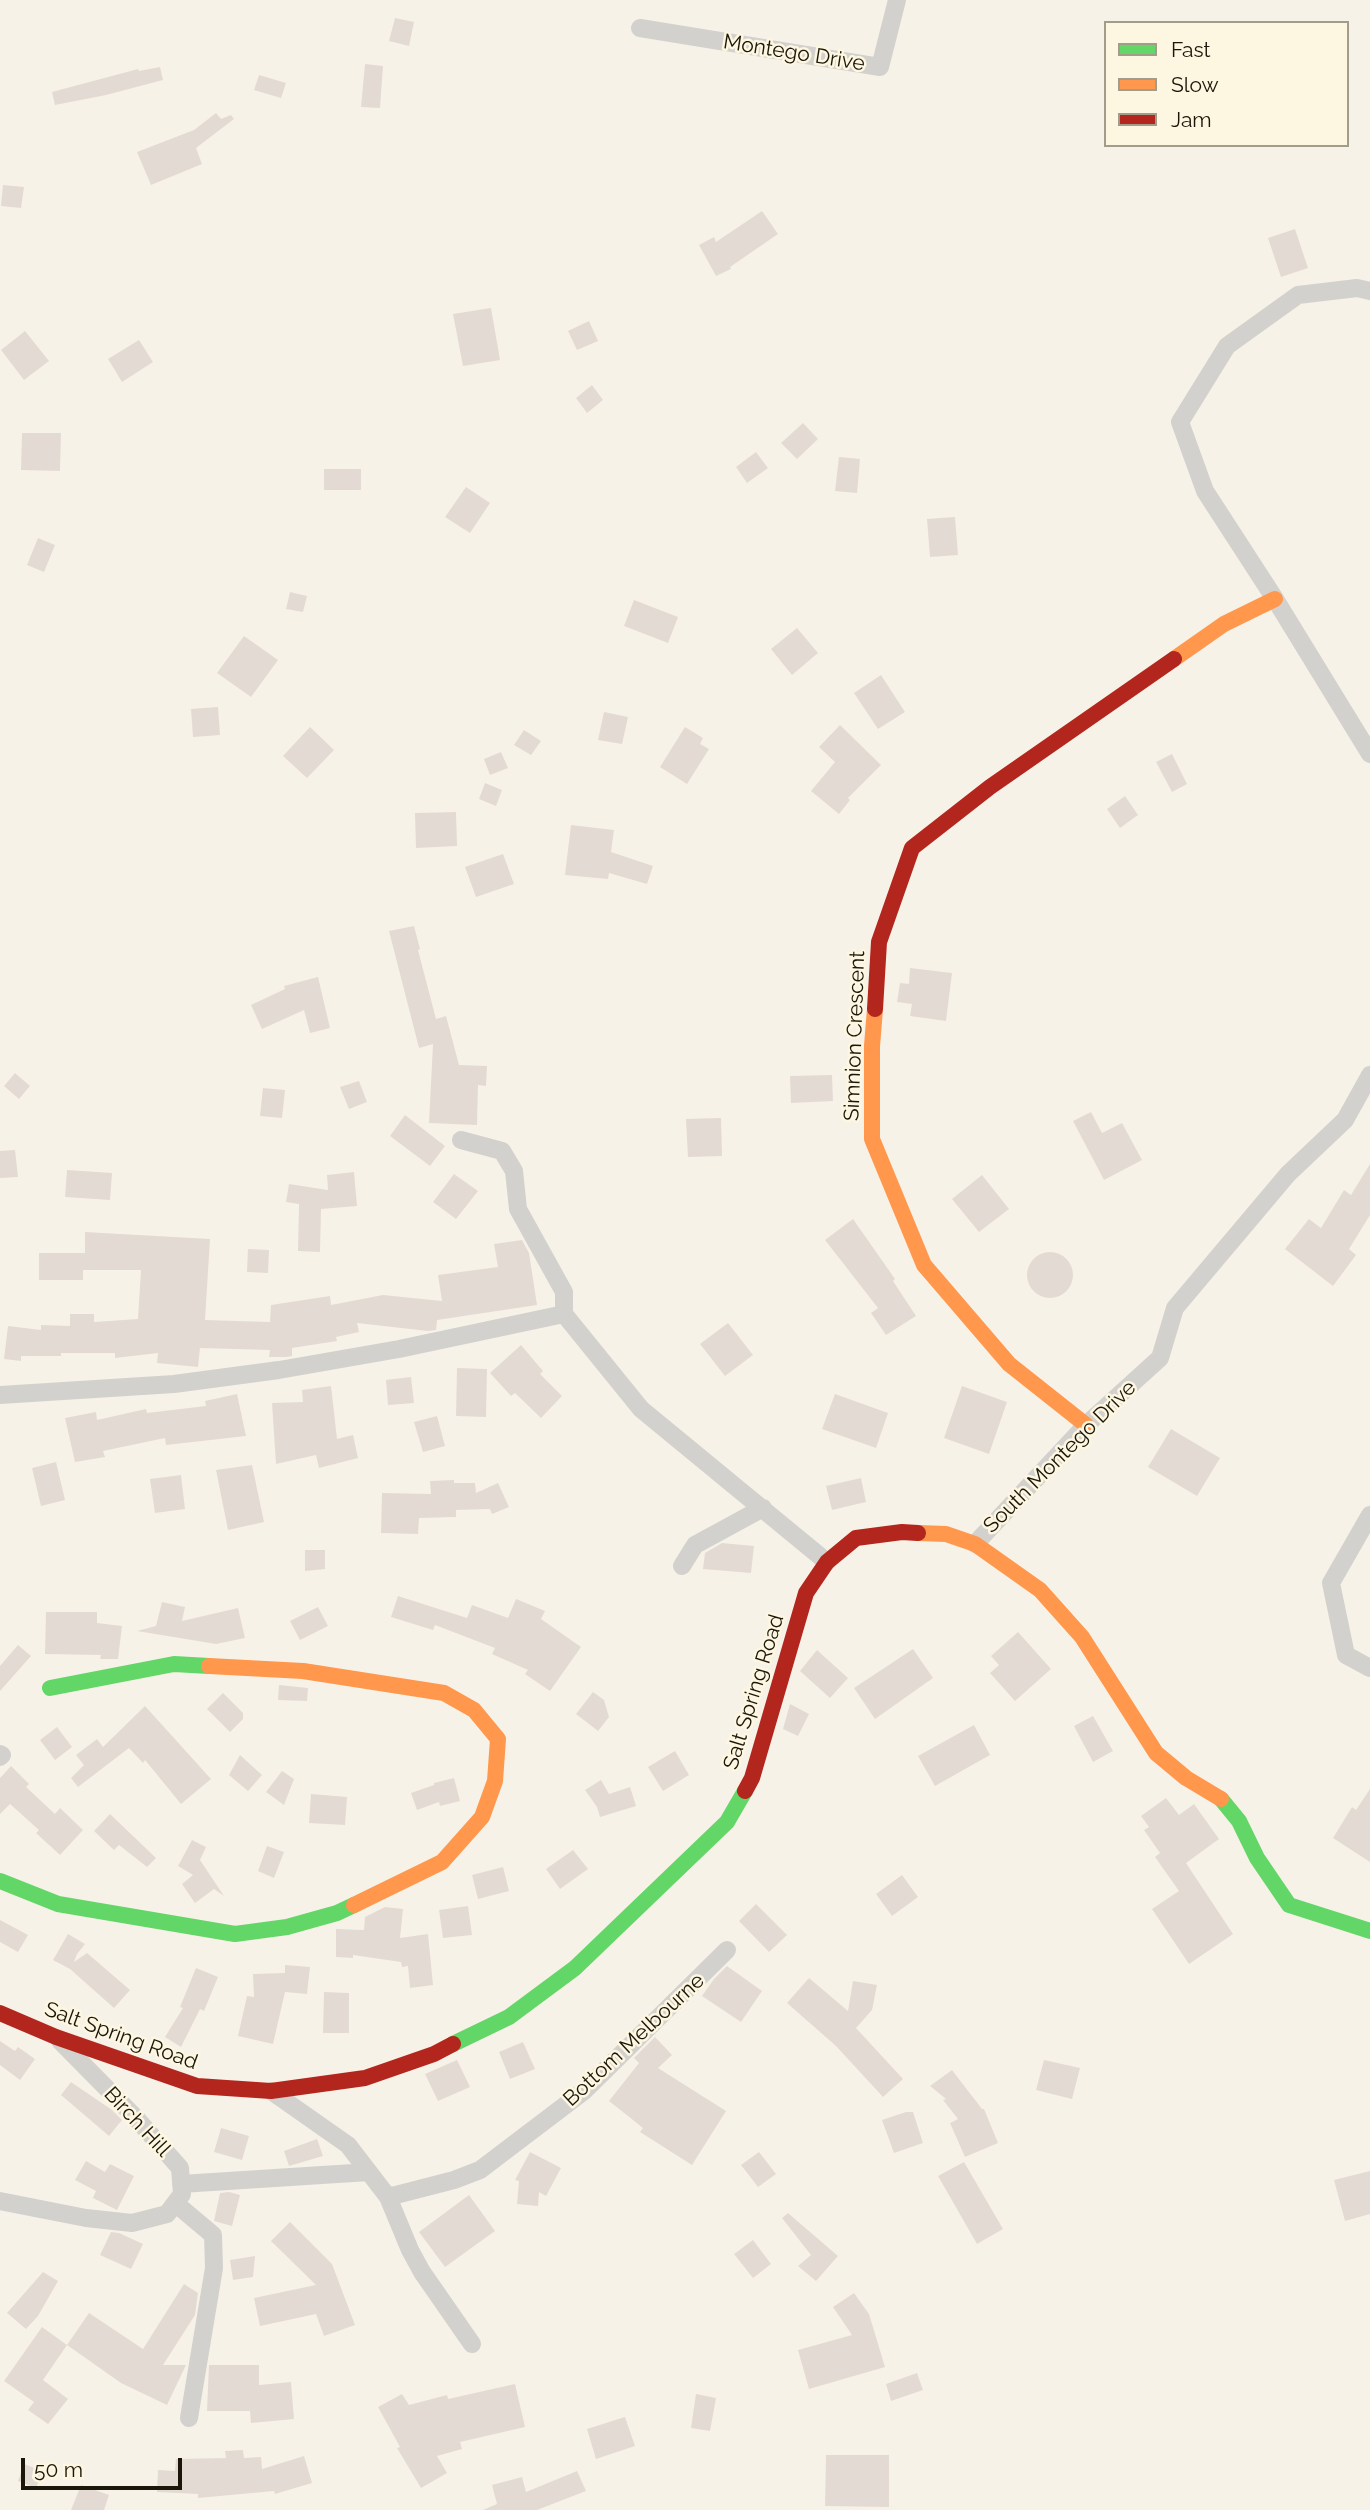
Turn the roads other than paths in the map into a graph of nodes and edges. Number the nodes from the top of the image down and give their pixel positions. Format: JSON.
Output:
{"nodes":[{"id":1,"x":897,"y":0,"type":"edge"},
{"id":2,"x":640,"y":28,"type":"dead end"},
{"id":3,"x":1370,"y":291,"type":"edge"},
{"id":4,"x":1275,"y":599,"type":"junction"},
{"id":5,"x":1370,"y":754,"type":"edge"},
{"id":6,"x":1370,"y":1075,"type":"edge"},
{"id":7,"x":461,"y":1140,"type":"dead end"},
{"id":8,"x":564,"y":1314,"type":"junction"},
{"id":9,"x":0,"y":1395,"type":"edge"},
{"id":10,"x":1086,"y":1424,"type":"junction"},
{"id":11,"x":764,"y":1508,"type":"junction"},
{"id":12,"x":1370,"y":1515,"type":"edge"},
{"id":13,"x":975,"y":1544,"type":"junction"},
{"id":14,"x":827,"y":1562,"type":"junction"},
{"id":15,"x":682,"y":1566,"type":"dead end"},
{"id":16,"x":1370,"y":1668,"type":"edge"},
{"id":17,"x":50,"y":1688,"type":"dead end"},
{"id":18,"x":0,"y":1881,"type":"edge"},
{"id":19,"x":1370,"y":1931,"type":"edge"},
{"id":20,"x":727,"y":1950,"type":"dead end"},
{"id":21,"x":0,"y":2013,"type":"edge"},
{"id":22,"x":56,"y":2037,"type":"junction"},
{"id":23,"x":271,"y":2091,"type":"junction"},
{"id":24,"x":369,"y":2172,"type":"junction"},
{"id":25,"x":181,"y":2184,"type":"junction"},
{"id":26,"x":388,"y":2197,"type":"junction"},
{"id":27,"x":0,"y":2201,"type":"edge"},
{"id":28,"x":175,"y":2203,"type":"junction"},
{"id":29,"x":472,"y":2344,"type":"dead end"},
{"id":30,"x":188,"y":2418,"type":"dead end"}],
"edges":[{"from":1,"to":2,"type":"street","name":"Montego Drive"},
{"from":3,"to":4,"type":"street"},
{"from":4,"to":5,"type":"street"},
{"from":4,"to":10,"type":"street","name":"Simnion Crescent"},
{"from":6,"to":10,"type":"street","name":"South Montego Drive"},
{"from":7,"to":8,"type":"street"},
{"from":8,"to":9,"type":"street"},
{"from":8,"to":11,"type":"street"},
{"from":10,"to":13,"type":"street","name":"South Montego Drive"},
{"from":11,"to":14,"type":"street"},
{"from":11,"to":15,"type":"street"},
{"from":12,"to":16,"type":"street"},
{"from":13,"to":14,"type":"street","name":"Salt Spring Road"},
{"from":13,"to":19,"type":"street","name":"Salt Spring Road"},
{"from":14,"to":23,"type":"street","name":"Salt Spring Road"},
{"from":17,"to":18,"type":"street"},
{"from":20,"to":26,"type":"street","name":"Bottom Melbourne"},
{"from":21,"to":22,"type":"street","name":"Salt Spring Road"},
{"from":22,"to":23,"type":"street","name":"Salt Spring Road"},
{"from":22,"to":25,"type":"street","name":"Birch Hill"},
{"from":23,"to":24,"type":"street"},
{"from":24,"to":25,"type":"street"},
{"from":24,"to":26,"type":"street"},
{"from":25,"to":28,"type":"street"},
{"from":26,"to":29,"type":"street"},
{"from":27,"to":28,"type":"street"},
{"from":28,"to":30,"type":"street"}]}
